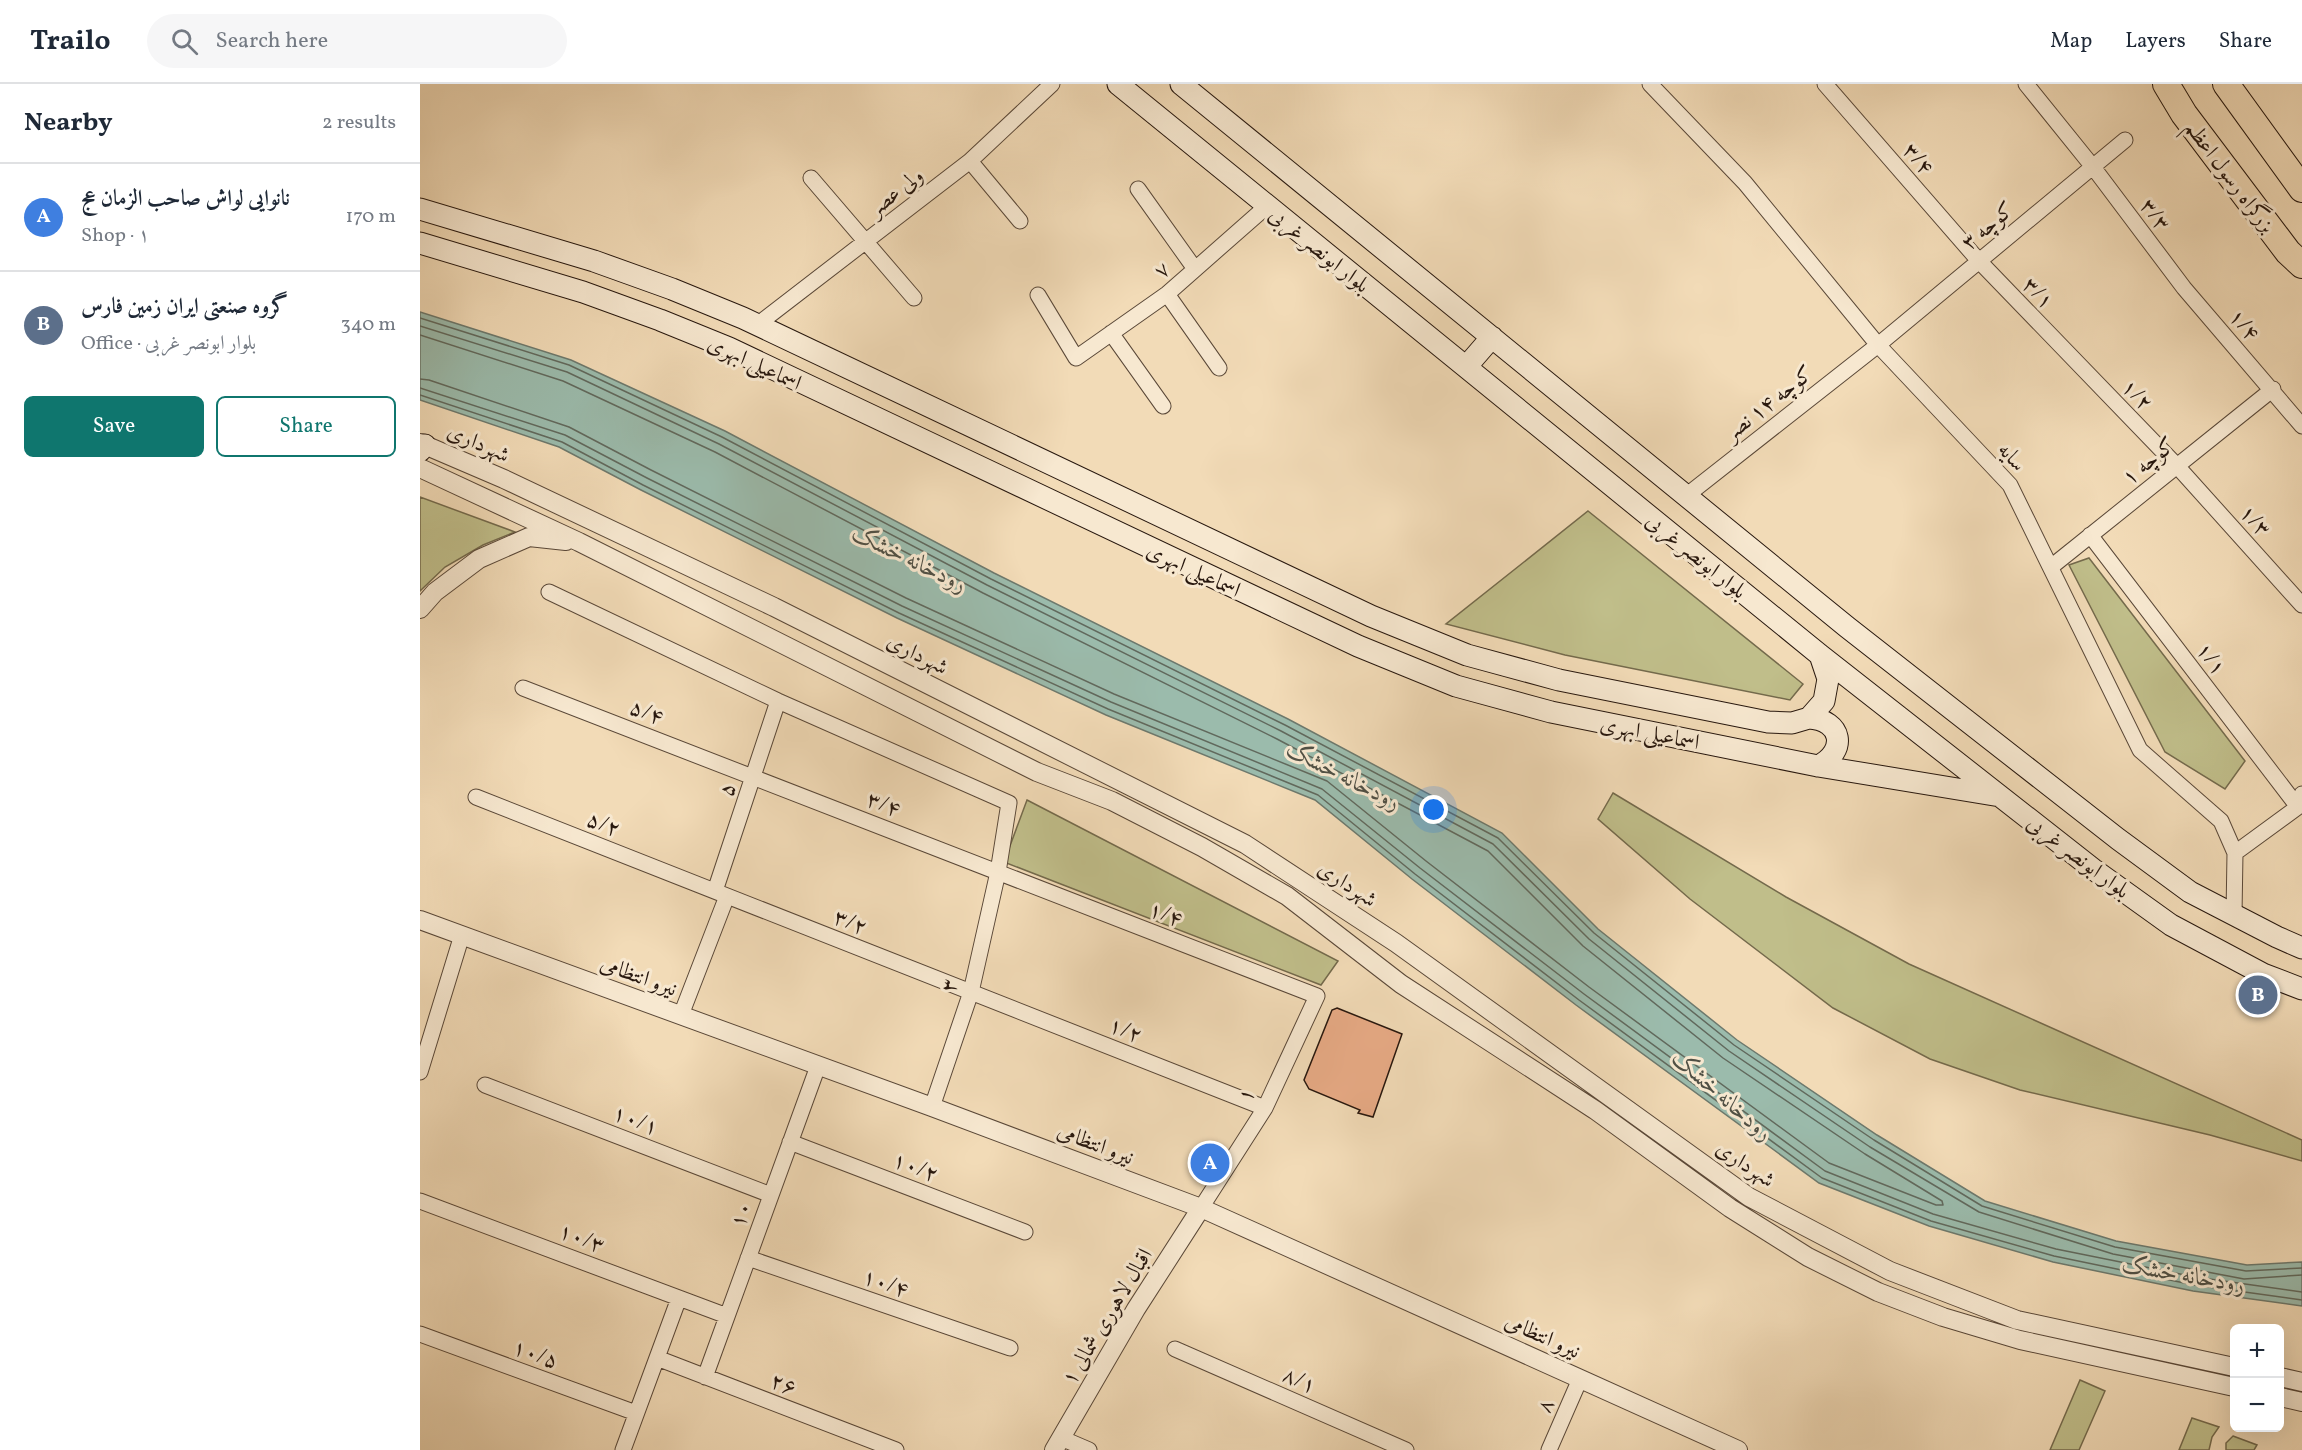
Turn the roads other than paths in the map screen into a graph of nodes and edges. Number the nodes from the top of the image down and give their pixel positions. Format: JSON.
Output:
{"nodes":[{"id":1,"x":1052,"y":84,"type":"edge"},
{"id":2,"x":1118,"y":84,"type":"edge"},
{"id":3,"x":1181,"y":84,"type":"edge"},
{"id":4,"x":1650,"y":84,"type":"edge"},
{"id":5,"x":1825,"y":84,"type":"edge"},
{"id":6,"x":2026,"y":84,"type":"edge"},
{"id":7,"x":2166,"y":84,"type":"edge"},
{"id":8,"x":2226,"y":84,"type":"edge"},
{"id":9,"x":2125,"y":140,"type":"dead end"},
{"id":10,"x":970,"y":161,"type":"junction"},
{"id":11,"x":2093,"y":167,"type":"junction"},
{"id":12,"x":811,"y":178,"type":"dead end"},
{"id":13,"x":1138,"y":189,"type":"dead end"},
{"id":14,"x":2302,"y":189,"type":"edge"},
{"id":15,"x":1267,"y":206,"type":"junction"},
{"id":16,"x":420,"y":209,"type":"edge"},
{"id":17,"x":1020,"y":221,"type":"dead end"},
{"id":18,"x":866,"y":242,"type":"junction"},
{"id":19,"x":420,"y":243,"type":"edge"},
{"id":20,"x":1979,"y":261,"type":"junction"},
{"id":21,"x":2302,"y":265,"type":"edge"},
{"id":22,"x":1195,"y":269,"type":"junction"},
{"id":23,"x":2184,"y":288,"type":"joint"},
{"id":24,"x":1167,"y":294,"type":"junction"},
{"id":25,"x":1038,"y":296,"type":"dead end"},
{"id":26,"x":914,"y":298,"type":"dead end"},
{"id":27,"x":758,"y":325,"type":"junction"},
{"id":28,"x":1112,"y":333,"type":"junction"},
{"id":29,"x":1492,"y":337,"type":"junction"},
{"id":30,"x":1878,"y":345,"type":"junction"},
{"id":31,"x":2067,"y":353,"type":"joint"},
{"id":32,"x":1466,"y":367,"type":"junction"},
{"id":33,"x":1219,"y":368,"type":"dead end"},
{"id":34,"x":2272,"y":389,"type":"junction"},
{"id":35,"x":1163,"y":406,"type":"dead end"},
{"id":36,"x":2302,"y":426,"type":"edge"},
{"id":37,"x":422,"y":446,"type":"edge"},
{"id":38,"x":2177,"y":466,"type":"junction"},
{"id":39,"x":420,"y":468,"type":"edge"},
{"id":40,"x":1686,"y":495,"type":"junction"},
{"id":41,"x":2090,"y":535,"type":"junction"},
{"id":42,"x":579,"y":542,"type":"junction"},
{"id":43,"x":2051,"y":567,"type":"junction"},
{"id":44,"x":549,"y":592,"type":"dead end"},
{"id":45,"x":2302,"y":605,"type":"edge"},
{"id":46,"x":420,"y":609,"type":"edge"},
{"id":47,"x":1820,"y":656,"type":"junction"},
{"id":48,"x":523,"y":688,"type":"dead end"},
{"id":49,"x":778,"y":701,"type":"junction"},
{"id":50,"x":1809,"y":718,"type":"junction"},
{"id":51,"x":1818,"y":766,"type":"junction"},
{"id":52,"x":754,"y":777,"type":"junction"},
{"id":53,"x":2000,"y":796,"type":"junction"},
{"id":54,"x":476,"y":798,"type":"dead end"},
{"id":55,"x":2300,"y":801,"type":"edge"},
{"id":56,"x":2235,"y":853,"type":"junction"},
{"id":57,"x":998,"y":872,"type":"junction"},
{"id":58,"x":721,"y":894,"type":"junction"},
{"id":59,"x":2234,"y":915,"type":"junction"},
{"id":60,"x":420,"y":920,"type":"edge"},
{"id":61,"x":462,"y":935,"type":"junction"},
{"id":62,"x":2302,"y":948,"type":"edge"},
{"id":63,"x":2302,"y":989,"type":"edge"},
{"id":64,"x":971,"y":992,"type":"junction"},
{"id":65,"x":1317,"y":996,"type":"joint"},
{"id":66,"x":681,"y":1015,"type":"junction"},
{"id":67,"x":818,"y":1066,"type":"junction"},
{"id":68,"x":420,"y":1072,"type":"edge"},
{"id":69,"x":484,"y":1085,"type":"dead end"},
{"id":70,"x":932,"y":1107,"type":"junction"},
{"id":71,"x":1265,"y":1108,"type":"junction"},
{"id":72,"x":790,"y":1142,"type":"junction"},
{"id":73,"x":771,"y":1195,"type":"junction"},
{"id":74,"x":420,"y":1201,"type":"edge"},
{"id":75,"x":1201,"y":1208,"type":"junction"},
{"id":76,"x":1025,"y":1232,"type":"dead end"},
{"id":77,"x":748,"y":1258,"type":"junction"},
{"id":78,"x":679,"y":1298,"type":"junction"},
{"id":79,"x":727,"y":1316,"type":"junction"},
{"id":80,"x":420,"y":1334,"type":"edge"},
{"id":81,"x":1010,"y":1348,"type":"dead end"},
{"id":82,"x":1175,"y":1349,"type":"dead end"},
{"id":83,"x":657,"y":1358,"type":"junction"},
{"id":84,"x":2230,"y":1366,"type":"edge"},
{"id":85,"x":705,"y":1377,"type":"junction"},
{"id":86,"x":1580,"y":1378,"type":"junction"},
{"id":87,"x":2284,"y":1378,"type":"edge"},
{"id":88,"x":2302,"y":1382,"type":"edge"},
{"id":89,"x":2230,"y":1387,"type":"edge"},
{"id":90,"x":2284,"y":1398,"type":"edge"},
{"id":91,"x":2302,"y":1402,"type":"edge"},
{"id":92,"x":636,"y":1413,"type":"junction"},
{"id":93,"x":1058,"y":1444,"type":"edge"},
{"id":94,"x":623,"y":1450,"type":"edge"},
{"id":95,"x":896,"y":1450,"type":"edge"},
{"id":96,"x":1089,"y":1450,"type":"edge"},
{"id":97,"x":1406,"y":1450,"type":"edge"},
{"id":98,"x":1549,"y":1450,"type":"edge"},
{"id":99,"x":1738,"y":1450,"type":"edge"}],
"edges":[{"from":1,"to":10,"type":"street","name":"ولی عصر"},
{"from":2,"to":15,"type":"main road","name":"بلوار ابونصر غربی"},
{"from":3,"to":29,"type":"main road","name":"بلوار ابونصر غربی"},
{"from":4,"to":30,"type":"street","name":"سایه"},
{"from":5,"to":20,"type":"street","name":"۳/۴"},
{"from":6,"to":11,"type":"street","name":"۳/۳"},
{"from":7,"to":21,"type":"highway","name":"بزرگراه رسول اعظم"},
{"from":8,"to":14,"type":"highway"},
{"from":9,"to":11,"type":"street","name":"کوچه ۳"},
{"from":10,"to":17,"type":"street"},
{"from":10,"to":18,"type":"street","name":"ولی عصر"},
{"from":11,"to":20,"type":"street","name":"کوچه ۳"},
{"from":11,"to":23,"type":"street","name":"۳/۳"},
{"from":12,"to":18,"type":"street"},
{"from":13,"to":22,"type":"street"},
{"from":15,"to":22,"type":"street","name":"۷"},
{"from":15,"to":32,"type":"main road","name":"بلوار ابونصر غربی"},
{"from":16,"to":27,"type":"main road","name":"اسماعیلی ابهری"},
{"from":18,"to":26,"type":"street"},
{"from":18,"to":27,"type":"street","name":"ولی عصر"},
{"from":19,"to":51,"type":"main road","name":"اسماعیلی ابهری"},
{"from":20,"to":30,"type":"street","name":"کوچه ۳"},
{"from":20,"to":31,"type":"street","name":"۳/۱"},
{"from":22,"to":24,"type":"street","name":"۷"},
{"from":23,"to":34,"type":"street","name":"۱/۴"},
{"from":24,"to":28,"type":"street","name":"۷"},
{"from":24,"to":33,"type":"street"},
{"from":25,"to":28,"type":"street","name":"۷"},
{"from":27,"to":50,"type":"main road","name":"اسماعیلی ابهری"},
{"from":28,"to":35,"type":"street"},
{"from":29,"to":32,"type":"main road"},
{"from":29,"to":40,"type":"main road","name":"بلوار ابونصر غربی"},
{"from":30,"to":40,"type":"street","name":"کوچه ۱۴ نصر"},
{"from":30,"to":43,"type":"street","name":"سایه"},
{"from":31,"to":38,"type":"street","name":"۱/۲"},
{"from":32,"to":47,"type":"main road","name":"بلوار ابونصر غربی"},
{"from":34,"to":36,"type":"street","name":"۱/۴"},
{"from":34,"to":38,"type":"street","name":"کوچه ۱"},
{"from":37,"to":84,"type":"street","name":"شهرداری"},
{"from":38,"to":41,"type":"street","name":"کوچه ۱"},
{"from":38,"to":45,"type":"street","name":"۱/۳"},
{"from":39,"to":42,"type":"street","name":"شهرداری"},
{"from":40,"to":59,"type":"main road","name":"بلوار ابونصر غربی"},
{"from":41,"to":43,"type":"street","name":"کوچه ۱"},
{"from":41,"to":55,"type":"street","name":"۱/۱"},
{"from":42,"to":46,"type":"street"},
{"from":42,"to":89,"type":"street","name":"شهرداری"},
{"from":43,"to":56,"type":"street","name":"سایه"},
{"from":44,"to":49,"type":"street"},
{"from":47,"to":50,"type":"main road"},
{"from":47,"to":53,"type":"main road","name":"بلوار ابونصر غربی"},
{"from":48,"to":52,"type":"street","name":"۵/۴"},
{"from":49,"to":52,"type":"street","name":"۵"},
{"from":49,"to":57,"type":"street","name":"۳"},
{"from":50,"to":51,"type":"main road"},
{"from":51,"to":53,"type":"main road","name":"اسماعیلی ابهری"},
{"from":52,"to":57,"type":"street","name":"۳/۴"},
{"from":52,"to":58,"type":"street","name":"۵"},
{"from":53,"to":63,"type":"main road","name":"بلوار ابونصر غربی"},
{"from":54,"to":58,"type":"street","name":"۵/۲"},
{"from":55,"to":56,"type":"street"},
{"from":56,"to":59,"type":"street","name":"سایه"},
{"from":57,"to":64,"type":"street","name":"۳"},
{"from":57,"to":65,"type":"street","name":"۱/۴"},
{"from":58,"to":64,"type":"street","name":"۳/۲"},
{"from":58,"to":66,"type":"street","name":"۵"},
{"from":59,"to":62,"type":"main road","name":"بلوار ابونصر غربی"},
{"from":60,"to":61,"type":"street","name":"نیرو انتظامی"},
{"from":61,"to":66,"type":"street","name":"نیرو انتظامی"},
{"from":61,"to":68,"type":"street"},
{"from":64,"to":70,"type":"street","name":"۳"},
{"from":64,"to":71,"type":"street","name":"۱/۲"},
{"from":65,"to":71,"type":"street","name":"۱"},
{"from":66,"to":67,"type":"street","name":"نیرو انتظامی"},
{"from":67,"to":70,"type":"street","name":"نیرو انتظامی"},
{"from":67,"to":72,"type":"street","name":"۱۰"},
{"from":69,"to":73,"type":"street","name":"۱۰/۱"},
{"from":70,"to":75,"type":"street","name":"نیرو انتظامی"},
{"from":71,"to":75,"type":"street","name":"۱"},
{"from":72,"to":73,"type":"street","name":"۱۰"},
{"from":72,"to":76,"type":"street","name":"۱۰/۲"},
{"from":73,"to":77,"type":"street","name":"۱۰"},
{"from":74,"to":78,"type":"street","name":"۱۰/۳"},
{"from":75,"to":86,"type":"street","name":"نیرو انتظامی"},
{"from":75,"to":93,"type":"street","name":"اقبال لاهوری شمالی ۱"},
{"from":77,"to":79,"type":"street","name":"۱۰"},
{"from":77,"to":81,"type":"street","name":"۱۰/۴"},
{"from":78,"to":79,"type":"street","name":"۱۰/۳"},
{"from":78,"to":83,"type":"street"},
{"from":79,"to":85,"type":"street","name":"۱۰"},
{"from":80,"to":92,"type":"street","name":"۱۰/۵"},
{"from":82,"to":97,"type":"street","name":"۸/۱"},
{"from":83,"to":85,"type":"street","name":"۲۶"},
{"from":83,"to":92,"type":"street"},
{"from":85,"to":95,"type":"street","name":"۲۶"},
{"from":86,"to":98,"type":"street","name":"۸"},
{"from":86,"to":99,"type":"street","name":"نیرو انتظامی"},
{"from":87,"to":88,"type":"street"},
{"from":90,"to":91,"type":"street"},
{"from":92,"to":94,"type":"street"},
{"from":93,"to":96,"type":"street"}]}
